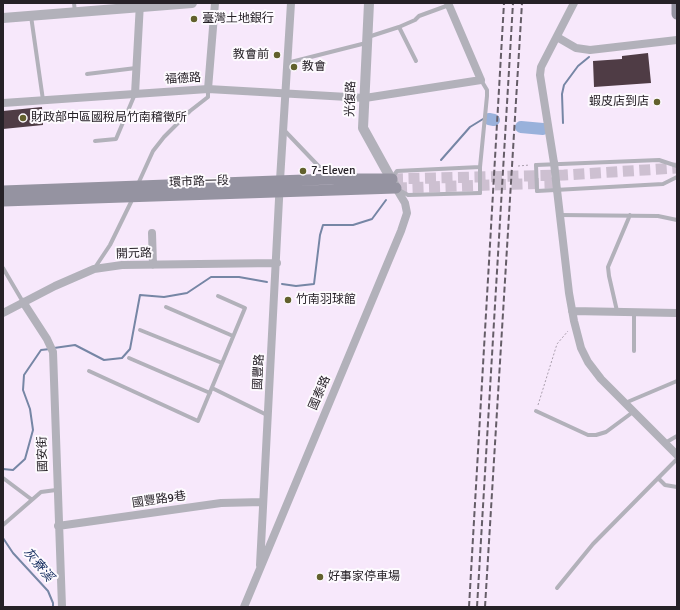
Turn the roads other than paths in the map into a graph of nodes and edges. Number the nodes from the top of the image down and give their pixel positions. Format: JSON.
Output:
{"nodes":[{"id":1,"x":192,"y":3,"type":"edge"},
{"id":2,"x":215,"y":3,"type":"edge"},
{"id":3,"x":291,"y":3,"type":"edge"},
{"id":4,"x":369,"y":3,"type":"edge"},
{"id":5,"x":574,"y":3,"type":"edge"},
{"id":6,"x":677,"y":3,"type":"edge"},
{"id":7,"x":449,"y":4,"type":"edge"},
{"id":8,"x":140,"y":5,"type":"edge"},
{"id":9,"x":74,"y":8,"type":"edge"},
{"id":10,"x":677,"y":14,"type":"edge"},
{"id":11,"x":31,"y":16,"type":"junction"},
{"id":12,"x":3,"y":18,"type":"edge"},
{"id":13,"x":399,"y":27,"type":"junction"},
{"id":14,"x":557,"y":37,"type":"junction"},
{"id":15,"x":367,"y":40,"type":"junction"},
{"id":16,"x":677,"y":40,"type":"edge"},
{"id":17,"x":416,"y":61,"type":"dead end"},
{"id":18,"x":287,"y":63,"type":"junction"},
{"id":19,"x":136,"y":68,"type":"junction"},
{"id":20,"x":87,"y":74,"type":"dead end"},
{"id":21,"x":481,"y":80,"type":"junction"},
{"id":22,"x":208,"y":89,"type":"junction"},
{"id":23,"x":285,"y":93,"type":"junction"},
{"id":24,"x":134,"y":94,"type":"junction"},
{"id":25,"x":365,"y":98,"type":"junction"},
{"id":26,"x":43,"y":100,"type":"junction"},
{"id":27,"x":3,"y":103,"type":"edge"},
{"id":28,"x":283,"y":129,"type":"junction"},
{"id":29,"x":95,"y":141,"type":"dead end"},
{"id":30,"x":554,"y":163,"type":"junction"},
{"id":31,"x":677,"y":166,"type":"edge"},
{"id":32,"x":480,"y":167,"type":"junction"},
{"id":33,"x":677,"y":177,"type":"edge"},
{"id":34,"x":331,"y":179,"type":"junction"},
{"id":35,"x":280,"y":180,"type":"junction"},
{"id":36,"x":394,"y":183,"type":"junction"},
{"id":37,"x":138,"y":185,"type":"junction"},
{"id":38,"x":3,"y":190,"type":"edge"},
{"id":39,"x":557,"y":190,"type":"junction"},
{"id":40,"x":279,"y":192,"type":"junction"},
{"id":41,"x":59,"y":194,"type":"junction"},
{"id":42,"x":133,"y":196,"type":"junction"},
{"id":43,"x":3,"y":201,"type":"edge"},
{"id":44,"x":560,"y":215,"type":"junction"},
{"id":45,"x":630,"y":215,"type":"junction"},
{"id":46,"x":677,"y":220,"type":"edge"},
{"id":47,"x":152,"y":233,"type":"dead end"},
{"id":48,"x":276,"y":263,"type":"junction"},
{"id":49,"x":153,"y":265,"type":"junction"},
{"id":50,"x":3,"y":268,"type":"edge"},
{"id":51,"x":94,"y":269,"type":"junction"},
{"id":52,"x":218,"y":296,"type":"dead end"},
{"id":53,"x":23,"y":302,"type":"junction"},
{"id":54,"x":166,"y":307,"type":"dead end"},
{"id":55,"x":572,"y":310,"type":"junction"},
{"id":56,"x":617,"y":312,"type":"junction"},
{"id":57,"x":634,"y":312,"type":"junction"},
{"id":58,"x":3,"y":313,"type":"edge"},
{"id":59,"x":677,"y":313,"type":"edge"},
{"id":60,"x":140,"y":330,"type":"dead end"},
{"id":61,"x":233,"y":336,"type":"junction"},
{"id":62,"x":634,"y":351,"type":"dead end"},
{"id":63,"x":129,"y":358,"type":"dead end"},
{"id":64,"x":222,"y":363,"type":"junction"},
{"id":65,"x":90,"y":371,"type":"dead end"},
{"id":66,"x":677,"y":382,"type":"edge"},
{"id":67,"x":211,"y":390,"type":"junction"},
{"id":68,"x":624,"y":403,"type":"junction"},
{"id":69,"x":536,"y":412,"type":"road end"},
{"id":70,"x":634,"y":412,"type":"junction"},
{"id":71,"x":268,"y":415,"type":"junction"},
{"id":72,"x":677,"y":436,"type":"edge"},
{"id":73,"x":665,"y":443,"type":"junction"},
{"id":74,"x":677,"y":455,"type":"edge"},
{"id":75,"x":677,"y":459,"type":"edge"},
{"id":76,"x":3,"y":478,"type":"edge"},
{"id":77,"x":658,"y":478,"type":"junction"},
{"id":78,"x":677,"y":487,"type":"edge"},
{"id":79,"x":56,"y":490,"type":"junction"},
{"id":80,"x":31,"y":499,"type":"junction"},
{"id":81,"x":264,"y":502,"type":"junction"},
{"id":82,"x":3,"y":525,"type":"edge"},
{"id":83,"x":58,"y":526,"type":"junction"},
{"id":84,"x":260,"y":565,"type":"junction"},
{"id":85,"x":557,"y":588,"type":"dead end"},
{"id":86,"x":62,"y":607,"type":"edge"},
{"id":87,"x":244,"y":607,"type":"edge"}],
"edges":[{"from":1,"to":8,"type":"street"},
{"from":2,"to":22,"type":"street"},
{"from":3,"to":18,"type":"street","name":"國豐路"},
{"from":4,"to":15,"type":"street","name":"光復路"},
{"from":5,"to":14,"type":"street"},
{"from":6,"to":10,"type":"main road"},
{"from":7,"to":13,"type":"lane"},
{"from":7,"to":21,"type":"street"},
{"from":8,"to":9,"type":"street"},
{"from":8,"to":19,"type":"street"},
{"from":9,"to":11,"type":"street"},
{"from":11,"to":12,"type":"street"},
{"from":11,"to":26,"type":"lane"},
{"from":13,"to":15,"type":"lane"},
{"from":13,"to":17,"type":"lane"},
{"from":14,"to":16,"type":"street"},
{"from":14,"to":30,"type":"street"},
{"from":15,"to":18,"type":"lane"},
{"from":15,"to":25,"type":"street","name":"光復路"},
{"from":18,"to":23,"type":"street","name":"國豐路"},
{"from":19,"to":20,"type":"lane"},
{"from":19,"to":24,"type":"street"},
{"from":21,"to":25,"type":"street","name":"福德路"},
{"from":21,"to":32,"type":"lane"},
{"from":22,"to":23,"type":"street","name":"福德路"},
{"from":22,"to":24,"type":"street","name":"福德路"},
{"from":22,"to":37,"type":"lane"},
{"from":23,"to":25,"type":"street","name":"福德路"},
{"from":23,"to":28,"type":"street","name":"國豐路"},
{"from":24,"to":26,"type":"street","name":"福德路"},
{"from":24,"to":29,"type":"lane"},
{"from":25,"to":36,"type":"street","name":"光復路"},
{"from":26,"to":27,"type":"street","name":"福德路"},
{"from":28,"to":34,"type":"lane"},
{"from":28,"to":35,"type":"street","name":"國豐路"},
{"from":30,"to":31,"type":"lane"},
{"from":30,"to":39,"type":"street","bridge":true},
{"from":30,"to":39,"type":"lane","bridge":true},
{"from":32,"to":36,"type":"lane"},
{"from":32,"to":36,"type":"lane","bridge":true},
{"from":33,"to":39,"type":"lane"},
{"from":34,"to":35,"type":"main road","name":"環市路一段"},
{"from":34,"to":36,"type":"main road","name":"環市路一段"},
{"from":35,"to":37,"type":"main road","name":"環市路一段"},
{"from":35,"to":40,"type":"street","name":"國豐路"},
{"from":36,"to":40,"type":"main road","name":"環市路一段"},
{"from":36,"to":84,"type":"street","name":"國泰路"},
{"from":37,"to":41,"type":"main road","name":"環市路一段"},
{"from":37,"to":42,"type":"lane"},
{"from":38,"to":41,"type":"main road","name":"環市路一段"},
{"from":39,"to":44,"type":"street"},
{"from":40,"to":42,"type":"main road","name":"環市路一段"},
{"from":40,"to":48,"type":"street","name":"國豐路"},
{"from":41,"to":42,"type":"main road","name":"環市路一段"},
{"from":41,"to":43,"type":"main road","name":"環市路一段"},
{"from":42,"to":51,"type":"lane"},
{"from":44,"to":45,"type":"lane"},
{"from":44,"to":55,"type":"street"},
{"from":45,"to":46,"type":"lane"},
{"from":45,"to":56,"type":"lane"},
{"from":47,"to":49,"type":"street"},
{"from":48,"to":49,"type":"street","name":"開元路"},
{"from":48,"to":71,"type":"street","name":"國豐路"},
{"from":49,"to":51,"type":"street","name":"開元路"},
{"from":50,"to":53,"type":"lane"},
{"from":51,"to":53,"type":"street","name":"開元路"},
{"from":52,"to":61,"type":"lane"},
{"from":53,"to":58,"type":"street","name":"開元路"},
{"from":53,"to":79,"type":"street","name":"國安街"},
{"from":54,"to":61,"type":"lane"},
{"from":55,"to":56,"type":"street"},
{"from":55,"to":68,"type":"street"},
{"from":56,"to":57,"type":"street"},
{"from":57,"to":59,"type":"street"},
{"from":57,"to":62,"type":"lane"},
{"from":60,"to":64,"type":"lane"},
{"from":61,"to":64,"type":"lane"},
{"from":63,"to":67,"type":"lane"},
{"from":64,"to":67,"type":"lane"},
{"from":65,"to":67,"type":"lane"},
{"from":66,"to":68,"type":"lane"},
{"from":67,"to":71,"type":"lane"},
{"from":68,"to":70,"type":"street"},
{"from":69,"to":70,"type":"lane"},
{"from":70,"to":73,"type":"street"},
{"from":71,"to":81,"type":"street","name":"國豐路"},
{"from":72,"to":73,"type":"lane"},
{"from":73,"to":74,"type":"street"},
{"from":75,"to":77,"type":"lane"},
{"from":76,"to":80,"type":"lane"},
{"from":77,"to":78,"type":"lane"},
{"from":77,"to":85,"type":"lane"},
{"from":79,"to":80,"type":"lane"},
{"from":79,"to":83,"type":"street","name":"國安街"},
{"from":80,"to":82,"type":"lane"},
{"from":81,"to":83,"type":"street","name":"國豐路9巷"},
{"from":81,"to":84,"type":"street","name":"國豐路"},
{"from":83,"to":86,"type":"street","name":"國安街"},
{"from":84,"to":87,"type":"street","name":"國泰路"}]}
